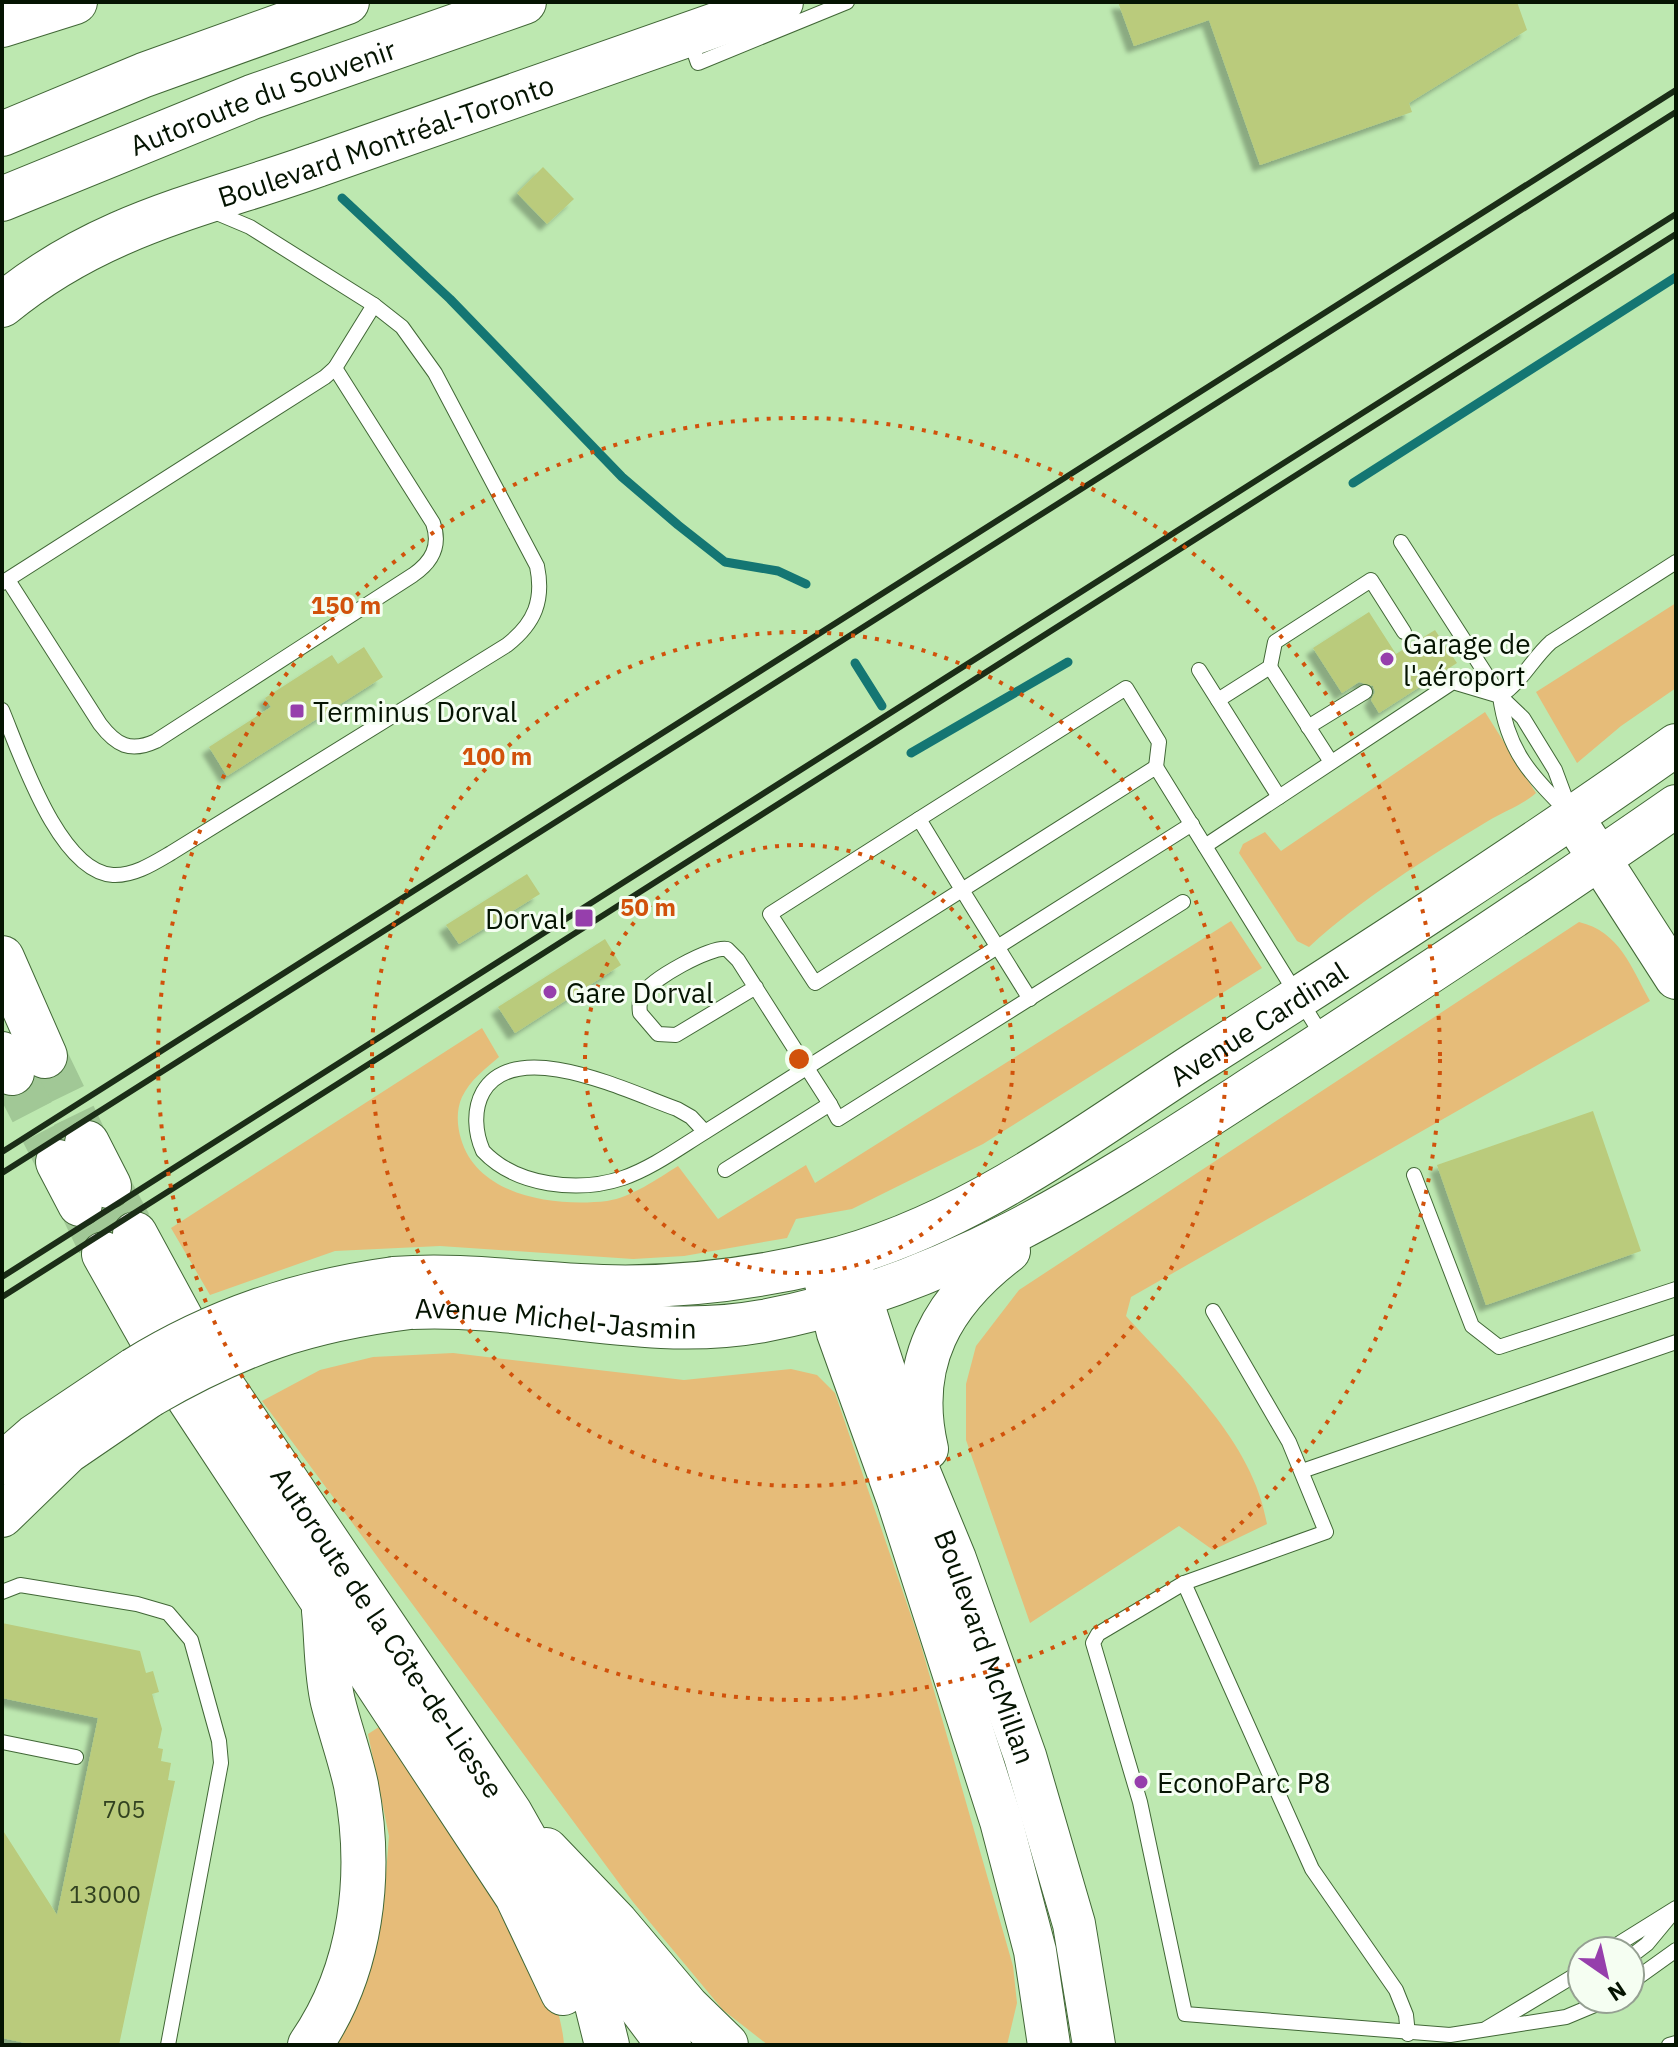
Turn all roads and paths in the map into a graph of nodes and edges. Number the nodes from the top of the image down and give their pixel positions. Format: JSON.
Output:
{"nodes":[{"id":1,"x":75,"y":2,"type":"edge"},
{"id":2,"x":347,"y":2,"type":"edge"},
{"id":3,"x":524,"y":2,"type":"edge"},
{"id":4,"x":561,"y":2,"type":"edge"},
{"id":5,"x":781,"y":2,"type":"edge"},
{"id":6,"x":847,"y":2,"type":"edge"},
{"id":7,"x":475,"y":18,"type":"junction"},
{"id":8,"x":2,"y":25,"type":"edge"},
{"id":9,"x":689,"y":36,"type":"junction"},
{"id":10,"x":2,"y":134,"type":"edge"},
{"id":11,"x":2,"y":199,"type":"edge"},
{"id":12,"x":193,"y":204,"type":"junction"},
{"id":13,"x":2,"y":305,"type":"edge"},
{"id":14,"x":374,"y":305,"type":"junction"},
{"id":15,"x":335,"y":368,"type":"junction"},
{"id":16,"x":1401,"y":542,"type":"dead end"},
{"id":17,"x":1676,"y":562,"type":"edge"},
{"id":18,"x":5,"y":581,"type":"edge"},
{"id":19,"x":1404,"y":632,"type":"dead end"},
{"id":20,"x":1270,"y":667,"type":"junction"},
{"id":21,"x":1199,"y":670,"type":"dead end"},
{"id":22,"x":1365,"y":692,"type":"dead end"},
{"id":23,"x":1500,"y":696,"type":"junction"},
{"id":24,"x":1218,"y":700,"type":"junction"},
{"id":25,"x":2,"y":710,"type":"edge"},
{"id":26,"x":1308,"y":727,"type":"junction"},
{"id":27,"x":1676,"y":745,"type":"edge"},
{"id":28,"x":1331,"y":762,"type":"junction"},
{"id":29,"x":1156,"y":767,"type":"junction"},
{"id":30,"x":1279,"y":797,"type":"junction"},
{"id":31,"x":1676,"y":806,"type":"edge"},
{"id":32,"x":1573,"y":817,"type":"junction"},
{"id":33,"x":919,"y":819,"type":"junction"},
{"id":34,"x":1192,"y":824,"type":"junction"},
{"id":35,"x":1205,"y":846,"type":"junction"},
{"id":36,"x":1599,"y":859,"type":"junction"},
{"id":37,"x":962,"y":891,"type":"junction"},
{"id":38,"x":1183,"y":902,"type":"dead end"},
{"id":39,"x":997,"y":947,"type":"junction"},
{"id":40,"x":2,"y":958,"type":"edge"},
{"id":41,"x":1676,"y":978,"type":"edge"},
{"id":42,"x":756,"y":987,"type":"junction"},
{"id":43,"x":1299,"y":997,"type":"junction"},
{"id":44,"x":1030,"y":999,"type":"junction"},
{"id":45,"x":1326,"y":1041,"type":"junction"},
{"id":46,"x":20,"y":1061,"type":"tunnel mouth"},
{"id":47,"x":806,"y":1068,"type":"junction"},
{"id":48,"x":830,"y":1104,"type":"junction"},
{"id":49,"x":705,"y":1132,"type":"junction"},
{"id":50,"x":73,"y":1153,"type":"tunnel mouth"},
{"id":51,"x":725,"y":1170,"type":"dead end"},
{"id":52,"x":1414,"y":1175,"type":"dead end"},
{"id":53,"x":94,"y":1195,"type":"tunnel mouth"},
{"id":54,"x":1062,"y":1209,"type":"junction"},
{"id":55,"x":834,"y":1259,"type":"junction"},
{"id":56,"x":1676,"y":1289,"type":"edge"},
{"id":57,"x":402,"y":1293,"type":"junction"},
{"id":58,"x":845,"y":1300,"type":"junction"},
{"id":59,"x":1213,"y":1311,"type":"dead end"},
{"id":60,"x":1676,"y":1342,"type":"edge"},
{"id":61,"x":142,"y":1382,"type":"junction"},
{"id":62,"x":2,"y":1464,"type":"edge"},
{"id":63,"x":1302,"y":1471,"type":"junction"},
{"id":64,"x":2,"y":1516,"type":"edge"},
{"id":65,"x":955,"y":1559,"type":"junction"},
{"id":66,"x":1184,"y":1583,"type":"junction"},
{"id":67,"x":2,"y":1592,"type":"edge"},
{"id":68,"x":324,"y":1608,"type":"junction"},
{"id":69,"x":2,"y":1742,"type":"edge"},
{"id":70,"x":76,"y":1757,"type":"dead end"},
{"id":71,"x":510,"y":1813,"type":"junction"},
{"id":72,"x":558,"y":1898,"type":"junction"},
{"id":73,"x":1676,"y":1908,"type":"edge"},
{"id":74,"x":1633,"y":1935,"type":"edge"},
{"id":75,"x":1646,"y":1945,"type":"edge"},
{"id":76,"x":1676,"y":1950,"type":"edge"},
{"id":77,"x":1646,"y":1972,"type":"edge"},
{"id":78,"x":1566,"y":1980,"type":"edge"},
{"id":79,"x":1566,"y":1991,"type":"edge"},
{"id":80,"x":1533,"y":2000,"type":"junction"},
{"id":81,"x":1518,"y":2008,"type":"junction"},
{"id":82,"x":1570,"y":2015,"type":"edge"},
{"id":83,"x":1522,"y":2025,"type":"junction"},
{"id":84,"x":1477,"y":2033,"type":"junction"},
{"id":85,"x":1408,"y":2034,"type":"junction"},
{"id":86,"x":1676,"y":2043,"type":"edge"},
{"id":87,"x":168,"y":2045,"type":"edge"},
{"id":88,"x":310,"y":2045,"type":"edge"},
{"id":89,"x":578,"y":2045,"type":"edge"},
{"id":90,"x":607,"y":2045,"type":"edge"},
{"id":91,"x":669,"y":2045,"type":"edge"},
{"id":92,"x":726,"y":2045,"type":"edge"},
{"id":93,"x":1049,"y":2045,"type":"edge"},
{"id":94,"x":1094,"y":2045,"type":"edge"},
{"id":95,"x":1669,"y":2045,"type":"edge"}],
"edges":[{"from":1,"to":8,"type":"main road"},
{"from":2,"to":10,"type":"main road"},
{"from":3,"to":7,"type":"main road","name":"Autoroute du Souvenir"},
{"from":4,"to":7,"type":"main road"},
{"from":5,"to":9,"type":"main road","name":"Boulevard Montréal-Toronto"},
{"from":6,"to":9,"type":"lane"},
{"from":7,"to":11,"type":"main road","name":"Autoroute du Souvenir"},
{"from":9,"to":12,"type":"main road","name":"Boulevard Montréal-Toronto"},
{"from":12,"to":13,"type":"main road","name":"Boulevard Montréal-Toronto"},
{"from":12,"to":14,"type":"lane"},
{"from":14,"to":15,"type":"lane"},
{"from":14,"to":25,"type":"lane"},
{"from":15,"to":18,"type":"lane"},
{"from":15,"to":18,"type":"lane"},
{"from":16,"to":23,"type":"lane"},
{"from":17,"to":23,"type":"lane"},
{"from":19,"to":20,"type":"lane"},
{"from":20,"to":24,"type":"lane"},
{"from":20,"to":26,"type":"lane"},
{"from":21,"to":24,"type":"lane"},
{"from":22,"to":26,"type":"lane"},
{"from":23,"to":28,"type":"lane"},
{"from":23,"to":32,"type":"lane"},
{"from":23,"to":32,"type":"lane"},
{"from":24,"to":30,"type":"lane"},
{"from":26,"to":28,"type":"lane"},
{"from":27,"to":32,"type":"main road","name":"Avenue Cardinal"},
{"from":28,"to":30,"type":"lane"},
{"from":29,"to":33,"type":"lane"},
{"from":29,"to":34,"type":"lane"},
{"from":29,"to":37,"type":"lane"},
{"from":30,"to":35,"type":"lane"},
{"from":31,"to":36,"type":"main road","name":"Avenue Cardinal"},
{"from":32,"to":36,"type":"main road"},
{"from":32,"to":43,"type":"main road","name":"Avenue Cardinal"},
{"from":33,"to":37,"type":"lane"},
{"from":33,"to":37,"type":"lane"},
{"from":34,"to":35,"type":"lane"},
{"from":34,"to":39,"type":"lane"},
{"from":35,"to":43,"type":"lane"},
{"from":36,"to":41,"type":"main road"},
{"from":36,"to":45,"type":"main road","name":"Avenue Cardinal"},
{"from":37,"to":39,"type":"lane"},
{"from":38,"to":44,"type":"lane"},
{"from":39,"to":44,"type":"lane"},
{"from":39,"to":47,"type":"lane"},
{"from":40,"to":46,"type":"main road"},
{"from":42,"to":42,"type":"lane"},
{"from":42,"to":47,"type":"lane"},
{"from":43,"to":45,"type":"lane"},
{"from":43,"to":55,"type":"main road","name":"Avenue Cardinal"},
{"from":44,"to":48,"type":"lane"},
{"from":45,"to":54,"type":"main road","name":"Avenue Cardinal"},
{"from":47,"to":48,"type":"lane"},
{"from":47,"to":49,"type":"lane"},
{"from":48,"to":51,"type":"lane"},
{"from":49,"to":49,"type":"lane"},
{"from":50,"to":53,"type":"main road"},
{"from":52,"to":56,"type":"lane"},
{"from":54,"to":58,"type":"main road","name":"Avenue Cardinal"},
{"from":54,"to":65,"type":"main road"},
{"from":55,"to":57,"type":"main road","name":"Avenue Michel-Jasmin"},
{"from":55,"to":58,"type":"main road","name":"Boulevard McMillan"},
{"from":57,"to":58,"type":"main road","name":"Avenue Michel-Jasmin"},
{"from":57,"to":61,"type":"main road","name":"Avenue Michel-Jasmin","bridge":true},
{"from":58,"to":65,"type":"main road","name":"Boulevard McMillan"},
{"from":58,"to":93,"type":"main road","name":"Boulevard McMillan"},
{"from":59,"to":63,"type":"lane"},
{"from":60,"to":63,"type":"lane"},
{"from":61,"to":62,"type":"main road","name":"Avenue Michel-Jasmin"},
{"from":61,"to":64,"type":"main road","name":"Avenue Michel-Jasmin"},
{"from":63,"to":66,"type":"lane"},
{"from":65,"to":94,"type":"main road","name":"Boulevard McMillan"},
{"from":66,"to":85,"type":"lane"},
{"from":66,"to":85,"type":"lane"},
{"from":67,"to":87,"type":"lane"},
{"from":68,"to":71,"type":"main road","name":"Autoroute de la Côte-de-Liesse"},
{"from":68,"to":88,"type":"main road"},
{"from":68,"to":89,"type":"main road","name":"Autoroute de la Côte-de-Liesse"},
{"from":69,"to":70,"type":"lane"},
{"from":71,"to":72,"type":"main road","name":"Autoroute de la Côte-de-Liesse"},
{"from":71,"to":92,"type":"main road"},
{"from":72,"to":90,"type":"main road","name":"Autoroute de la Côte-de-Liesse"},
{"from":72,"to":91,"type":"main road"},
{"from":73,"to":74,"type":"lane"},
{"from":73,"to":75,"type":"lane"},
{"from":76,"to":77,"type":"lane"},
{"from":78,"to":80,"type":"lane"},
{"from":79,"to":80,"type":"lane"},
{"from":80,"to":81,"type":"lane"},
{"from":81,"to":83,"type":"lane"},
{"from":81,"to":84,"type":"lane"},
{"from":82,"to":83,"type":"lane"},
{"from":83,"to":84,"type":"lane"},
{"from":84,"to":85,"type":"lane"},
{"from":86,"to":95,"type":"lane"}]}
